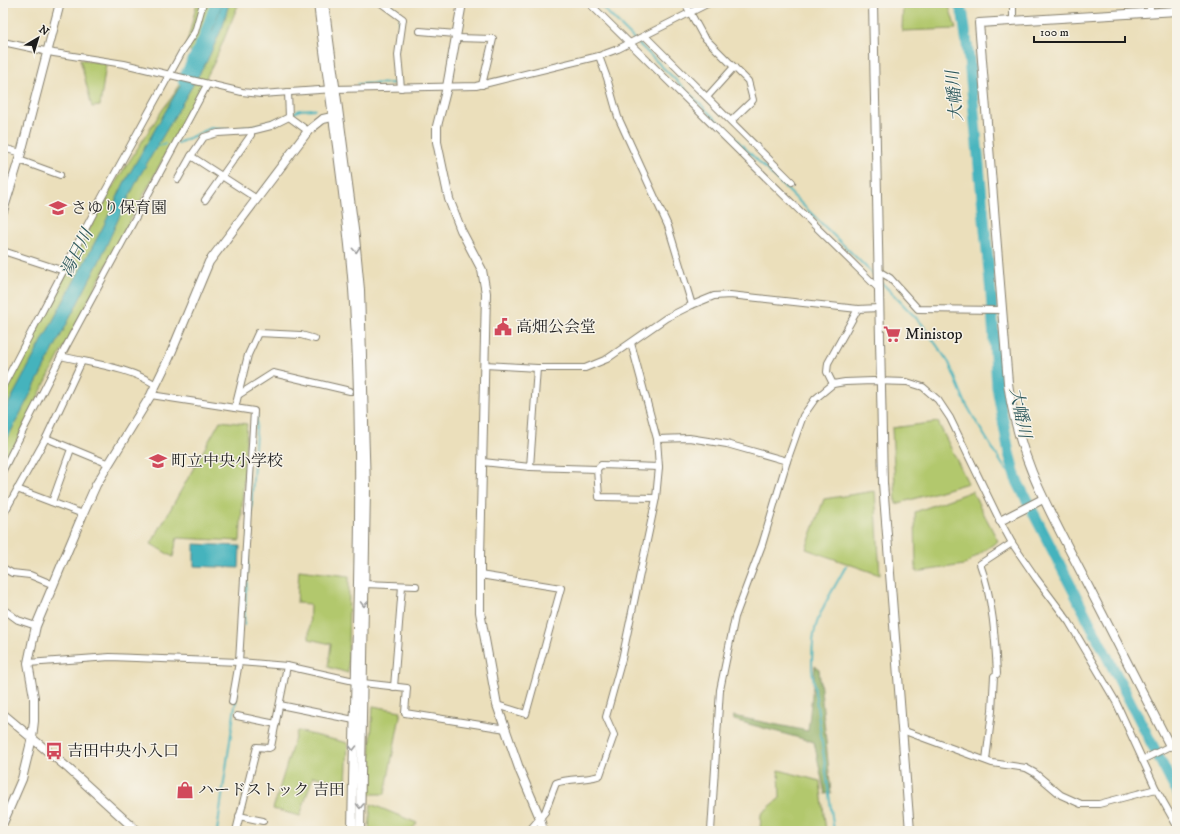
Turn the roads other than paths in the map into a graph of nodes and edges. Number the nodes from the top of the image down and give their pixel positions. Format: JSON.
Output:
{"nodes":[{"id":1,"x":60,"y":3,"type":"edge"},
{"id":2,"x":203,"y":3,"type":"edge"},
{"id":3,"x":318,"y":3,"type":"edge"},
{"id":4,"x":324,"y":3,"type":"edge"},
{"id":5,"x":381,"y":3,"type":"edge"},
{"id":6,"x":462,"y":3,"type":"edge"},
{"id":7,"x":588,"y":3,"type":"edge"},
{"id":8,"x":685,"y":3,"type":"edge"},
{"id":9,"x":709,"y":3,"type":"edge"},
{"id":10,"x":873,"y":3,"type":"edge"},
{"id":11,"x":1013,"y":3,"type":"edge"},
{"id":12,"x":1150,"y":3,"type":"edge"},
{"id":13,"x":1177,"y":11,"type":"edge"},
{"id":14,"x":1150,"y":12,"type":"junction"},
{"id":15,"x":690,"y":14,"type":"junction"},
{"id":16,"x":1013,"y":21,"type":"junction"},
{"id":17,"x":420,"y":31,"type":"dead end"},
{"id":18,"x":456,"y":36,"type":"junction"},
{"id":19,"x":643,"y":37,"type":"junction"},
{"id":20,"x":3,"y":42,"type":"edge"},
{"id":21,"x":630,"y":43,"type":"junction"},
{"id":22,"x":48,"y":52,"type":"junction"},
{"id":23,"x":599,"y":56,"type":"junction"},
{"id":24,"x":734,"y":67,"type":"junction"},
{"id":25,"x":170,"y":75,"type":"junction"},
{"id":26,"x":482,"y":84,"type":"junction"},
{"id":27,"x":206,"y":85,"type":"junction"},
{"id":28,"x":447,"y":87,"type":"junction"},
{"id":29,"x":401,"y":88,"type":"junction"},
{"id":30,"x":331,"y":89,"type":"junction"},
{"id":31,"x":288,"y":92,"type":"junction"},
{"id":32,"x":707,"y":97,"type":"junction"},
{"id":33,"x":289,"y":117,"type":"junction"},
{"id":34,"x":332,"y":117,"type":"junction"},
{"id":35,"x":731,"y":122,"type":"junction"},
{"id":36,"x":251,"y":131,"type":"junction"},
{"id":37,"x":308,"y":131,"type":"junction"},
{"id":38,"x":3,"y":148,"type":"edge"},
{"id":39,"x":191,"y":156,"type":"junction"},
{"id":40,"x":20,"y":157,"type":"junction"},
{"id":41,"x":60,"y":175,"type":"dead end"},
{"id":42,"x":221,"y":175,"type":"junction"},
{"id":43,"x":178,"y":179,"type":"dead end"},
{"id":44,"x":792,"y":182,"type":"dead end"},
{"id":45,"x":257,"y":199,"type":"junction"},
{"id":46,"x":205,"y":200,"type":"dead end"},
{"id":47,"x":3,"y":211,"type":"edge"},
{"id":48,"x":3,"y":251,"type":"edge"},
{"id":49,"x":64,"y":271,"type":"junction"},
{"id":50,"x":880,"y":274,"type":"junction"},
{"id":51,"x":879,"y":287,"type":"junction"},
{"id":52,"x":692,"y":304,"type":"junction"},
{"id":53,"x":879,"y":308,"type":"junction"},
{"id":54,"x":858,"y":309,"type":"junction"},
{"id":55,"x":1001,"y":310,"type":"junction"},
{"id":56,"x":315,"y":339,"type":"dead end"},
{"id":57,"x":631,"y":343,"type":"junction"},
{"id":58,"x":61,"y":356,"type":"junction"},
{"id":59,"x":82,"y":361,"type":"junction"},
{"id":60,"x":485,"y":364,"type":"junction"},
{"id":61,"x":537,"y":368,"type":"junction"},
{"id":62,"x":880,"y":382,"type":"junction"},
{"id":63,"x":833,"y":384,"type":"junction"},
{"id":64,"x":156,"y":385,"type":"junction"},
{"id":65,"x":3,"y":386,"type":"edge"},
{"id":66,"x":350,"y":391,"type":"dead end"},
{"id":67,"x":240,"y":394,"type":"junction"},
{"id":68,"x":151,"y":395,"type":"junction"},
{"id":69,"x":235,"y":408,"type":"junction"},
{"id":70,"x":46,"y":438,"type":"junction"},
{"id":71,"x":657,"y":439,"type":"junction"},
{"id":72,"x":71,"y":449,"type":"junction"},
{"id":73,"x":787,"y":461,"type":"junction"},
{"id":74,"x":482,"y":462,"type":"junction"},
{"id":75,"x":109,"y":464,"type":"junction"},
{"id":76,"x":659,"y":466,"type":"junction"},
{"id":77,"x":530,"y":467,"type":"junction"},
{"id":78,"x":597,"y":469,"type":"junction"},
{"id":79,"x":3,"y":470,"type":"edge"},
{"id":80,"x":17,"y":489,"type":"junction"},
{"id":81,"x":656,"y":498,"type":"junction"},
{"id":82,"x":1043,"y":499,"type":"junction"},
{"id":83,"x":52,"y":502,"type":"junction"},
{"id":84,"x":83,"y":514,"type":"junction"},
{"id":85,"x":3,"y":515,"type":"edge"},
{"id":86,"x":1000,"y":521,"type":"junction"},
{"id":87,"x":1012,"y":543,"type":"junction"},
{"id":88,"x":3,"y":568,"type":"edge"},
{"id":89,"x":480,"y":575,"type":"junction"},
{"id":90,"x":364,"y":584,"type":"junction"},
{"id":91,"x":54,"y":585,"type":"junction"},
{"id":92,"x":402,"y":586,"type":"junction"},
{"id":93,"x":416,"y":586,"type":"dead end"},
{"id":94,"x":3,"y":610,"type":"edge"},
{"id":95,"x":36,"y":626,"type":"junction"},
{"id":96,"x":239,"y":662,"type":"junction"},
{"id":97,"x":28,"y":663,"type":"junction"},
{"id":98,"x":288,"y":666,"type":"junction"},
{"id":99,"x":359,"y":682,"type":"junction"},
{"id":100,"x":394,"y":687,"type":"junction"},
{"id":101,"x":232,"y":702,"type":"dead end"},
{"id":102,"x":280,"y":705,"type":"junction"},
{"id":103,"x":497,"y":705,"type":"junction"},
{"id":104,"x":3,"y":714,"type":"edge"},
{"id":105,"x":237,"y":716,"type":"dead end"},
{"id":106,"x":354,"y":720,"type":"junction"},
{"id":107,"x":276,"y":724,"type":"junction"},
{"id":108,"x":506,"y":729,"type":"junction"},
{"id":109,"x":902,"y":730,"type":"junction"},
{"id":110,"x":32,"y":738,"type":"junction"},
{"id":111,"x":1174,"y":745,"type":"edge"},
{"id":112,"x":1145,"y":758,"type":"junction"},
{"id":113,"x":986,"y":760,"type":"junction"},
{"id":114,"x":1156,"y":789,"type":"junction"},
{"id":115,"x":239,"y":816,"type":"junction"},
{"id":116,"x":540,"y":818,"type":"junction"},
{"id":117,"x":263,"y":821,"type":"dead end"},
{"id":118,"x":3,"y":823,"type":"edge"},
{"id":119,"x":1177,"y":826,"type":"edge"},
{"id":120,"x":137,"y":831,"type":"edge"},
{"id":121,"x":236,"y":831,"type":"edge"},
{"id":122,"x":352,"y":831,"type":"edge"},
{"id":123,"x":360,"y":831,"type":"edge"},
{"id":124,"x":529,"y":831,"type":"edge"},
{"id":125,"x":543,"y":831,"type":"edge"},
{"id":126,"x":711,"y":831,"type":"edge"},
{"id":127,"x":910,"y":831,"type":"edge"}],
"edges":[{"from":1,"to":22,"type":"street"},
{"from":2,"to":25,"type":"street"},
{"from":3,"to":30,"type":"street"},
{"from":4,"to":30,"type":"street"},
{"from":5,"to":29,"type":"street"},
{"from":6,"to":18,"type":"street"},
{"from":7,"to":21,"type":"street"},
{"from":8,"to":15,"type":"street"},
{"from":9,"to":15,"type":"street"},
{"from":10,"to":50,"type":"street"},
{"from":11,"to":16,"type":"street"},
{"from":12,"to":14,"type":"street"},
{"from":13,"to":14,"type":"street"},
{"from":14,"to":16,"type":"street"},
{"from":15,"to":19,"type":"street"},
{"from":15,"to":24,"type":"street"},
{"from":16,"to":55,"type":"street"},
{"from":17,"to":18,"type":"street"},
{"from":18,"to":26,"type":"street"},
{"from":18,"to":28,"type":"street"},
{"from":19,"to":21,"type":"street"},
{"from":19,"to":32,"type":"street"},
{"from":20,"to":22,"type":"street"},
{"from":21,"to":23,"type":"street"},
{"from":21,"to":51,"type":"street"},
{"from":22,"to":25,"type":"street"},
{"from":22,"to":40,"type":"street"},
{"from":23,"to":26,"type":"street"},
{"from":23,"to":52,"type":"street"},
{"from":24,"to":32,"type":"street"},
{"from":24,"to":35,"type":"street"},
{"from":25,"to":27,"type":"street"},
{"from":25,"to":49,"type":"street"},
{"from":26,"to":28,"type":"street"},
{"from":27,"to":31,"type":"street"},
{"from":27,"to":58,"type":"street"},
{"from":28,"to":29,"type":"street"},
{"from":28,"to":60,"type":"street"},
{"from":29,"to":30,"type":"street"},
{"from":30,"to":31,"type":"street"},
{"from":30,"to":34,"type":"street"},
{"from":30,"to":90,"type":"street","one_way":true},
{"from":31,"to":33,"type":"street"},
{"from":32,"to":35,"type":"street"},
{"from":33,"to":36,"type":"street"},
{"from":33,"to":37,"type":"street"},
{"from":34,"to":37,"type":"street"},
{"from":34,"to":99,"type":"street"},
{"from":35,"to":44,"type":"street"},
{"from":36,"to":39,"type":"street"},
{"from":36,"to":42,"type":"street"},
{"from":37,"to":45,"type":"street"},
{"from":38,"to":40,"type":"street"},
{"from":39,"to":42,"type":"street"},
{"from":39,"to":43,"type":"street"},
{"from":40,"to":41,"type":"street"},
{"from":40,"to":47,"type":"street"},
{"from":42,"to":45,"type":"street"},
{"from":42,"to":46,"type":"street"},
{"from":45,"to":64,"type":"street"},
{"from":48,"to":49,"type":"street"},
{"from":49,"to":65,"type":"street"},
{"from":50,"to":51,"type":"street"},
{"from":50,"to":55,"type":"street"},
{"from":51,"to":53,"type":"street"},
{"from":52,"to":54,"type":"street"},
{"from":52,"to":57,"type":"street"},
{"from":53,"to":54,"type":"street"},
{"from":53,"to":62,"type":"street"},
{"from":54,"to":63,"type":"street"},
{"from":55,"to":82,"type":"street"},
{"from":56,"to":67,"type":"street"},
{"from":57,"to":61,"type":"street"},
{"from":57,"to":71,"type":"street"},
{"from":58,"to":59,"type":"street"},
{"from":58,"to":79,"type":"street"},
{"from":59,"to":64,"type":"street"},
{"from":59,"to":70,"type":"street"},
{"from":60,"to":61,"type":"street"},
{"from":60,"to":74,"type":"street"},
{"from":61,"to":77,"type":"street"},
{"from":62,"to":63,"type":"street"},
{"from":62,"to":86,"type":"street"},
{"from":62,"to":109,"type":"street"},
{"from":63,"to":73,"type":"street"},
{"from":64,"to":68,"type":"street"},
{"from":66,"to":67,"type":"street"},
{"from":67,"to":69,"type":"street"},
{"from":68,"to":69,"type":"street"},
{"from":68,"to":75,"type":"street"},
{"from":69,"to":96,"type":"street"},
{"from":70,"to":72,"type":"street"},
{"from":70,"to":80,"type":"street"},
{"from":71,"to":73,"type":"street"},
{"from":71,"to":76,"type":"street"},
{"from":72,"to":75,"type":"street"},
{"from":72,"to":83,"type":"street"},
{"from":73,"to":126,"type":"street"},
{"from":74,"to":77,"type":"street"},
{"from":74,"to":89,"type":"street"},
{"from":75,"to":84,"type":"street"},
{"from":76,"to":78,"type":"street"},
{"from":76,"to":81,"type":"street"},
{"from":77,"to":78,"type":"street"},
{"from":78,"to":81,"type":"street"},
{"from":80,"to":83,"type":"street"},
{"from":80,"to":85,"type":"street"},
{"from":81,"to":116,"type":"street"},
{"from":82,"to":86,"type":"street"},
{"from":82,"to":111,"type":"street"},
{"from":83,"to":84,"type":"street"},
{"from":84,"to":91,"type":"street"},
{"from":86,"to":87,"type":"street"},
{"from":87,"to":112,"type":"street"},
{"from":87,"to":113,"type":"street"},
{"from":88,"to":91,"type":"street"},
{"from":89,"to":103,"type":"street"},
{"from":89,"to":103,"type":"street"},
{"from":90,"to":92,"type":"street"},
{"from":90,"to":99,"type":"street","one_way":true},
{"from":91,"to":95,"type":"street"},
{"from":92,"to":93,"type":"street"},
{"from":92,"to":100,"type":"street"},
{"from":94,"to":95,"type":"street"},
{"from":95,"to":97,"type":"street"},
{"from":96,"to":97,"type":"street"},
{"from":96,"to":98,"type":"street"},
{"from":96,"to":101,"type":"street"},
{"from":97,"to":110,"type":"street"},
{"from":98,"to":99,"type":"street"},
{"from":98,"to":102,"type":"street"},
{"from":99,"to":100,"type":"street"},
{"from":99,"to":106,"type":"street"},
{"from":99,"to":123,"type":"street","one_way":true},
{"from":100,"to":108,"type":"street"},
{"from":102,"to":106,"type":"street"},
{"from":102,"to":107,"type":"street"},
{"from":103,"to":108,"type":"street"},
{"from":104,"to":110,"type":"street"},
{"from":105,"to":107,"type":"street"},
{"from":106,"to":122,"type":"street","one_way":true},
{"from":107,"to":115,"type":"street"},
{"from":108,"to":116,"type":"street"},
{"from":109,"to":113,"type":"street"},
{"from":109,"to":127,"type":"street"},
{"from":110,"to":118,"type":"street"},
{"from":110,"to":120,"type":"street"},
{"from":111,"to":112,"type":"street"},
{"from":112,"to":114,"type":"street"},
{"from":113,"to":114,"type":"street"},
{"from":114,"to":119,"type":"street"},
{"from":115,"to":117,"type":"street"},
{"from":115,"to":121,"type":"street"},
{"from":116,"to":124,"type":"street"},
{"from":116,"to":125,"type":"street"}]}
